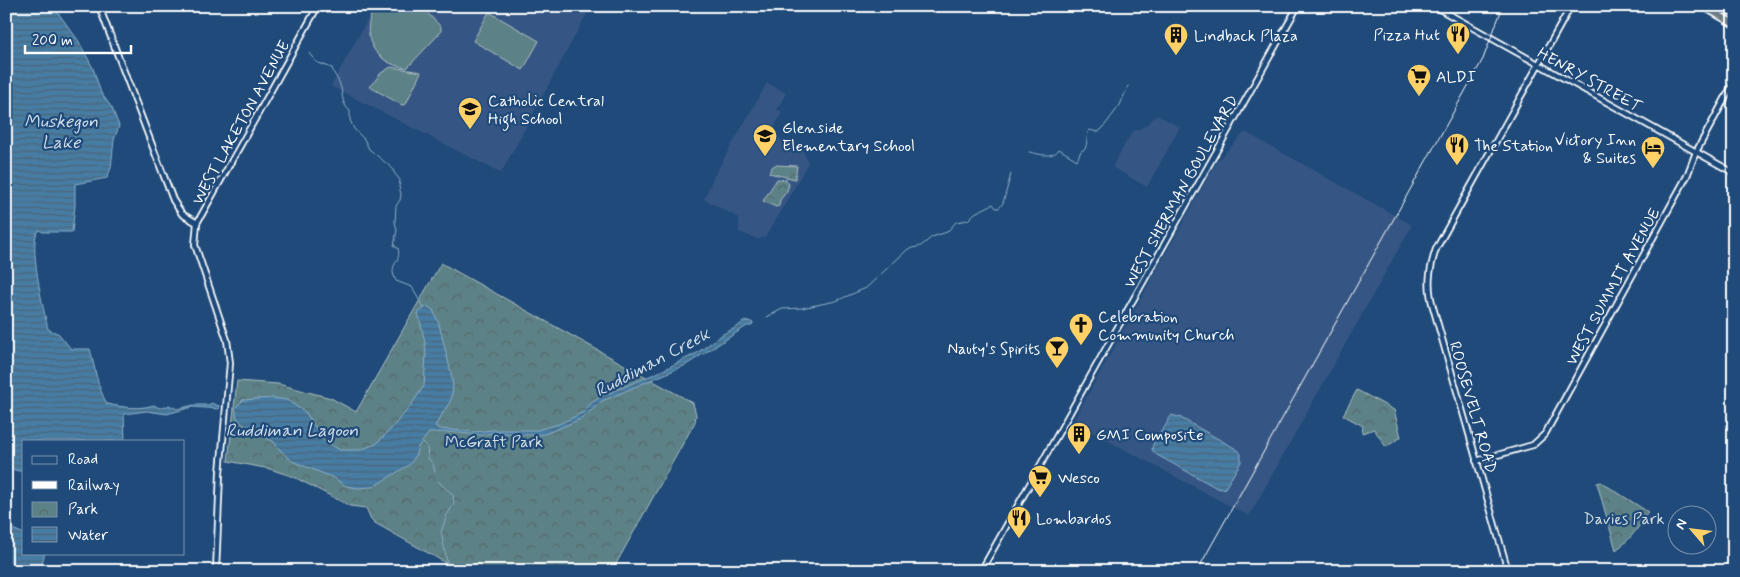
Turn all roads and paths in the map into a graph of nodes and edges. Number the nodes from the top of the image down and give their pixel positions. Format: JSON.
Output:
{"nodes":[{"id":1,"x":99,"y":6,"type":"edge"},
{"id":2,"x":318,"y":6,"type":"edge"},
{"id":3,"x":1298,"y":6,"type":"edge"},
{"id":4,"x":1434,"y":6,"type":"edge"},
{"id":5,"x":1571,"y":6,"type":"edge"},
{"id":6,"x":1703,"y":6,"type":"edge"},
{"id":7,"x":1721,"y":6,"type":"edge"},
{"id":8,"x":1727,"y":6,"type":"edge"},
{"id":9,"x":1734,"y":12,"type":"edge"},
{"id":10,"x":1734,"y":24,"type":"edge"},
{"id":11,"x":1539,"y":65,"type":"junction"},
{"id":12,"x":1734,"y":82,"type":"edge"},
{"id":13,"x":1696,"y":152,"type":"junction"},
{"id":14,"x":1734,"y":173,"type":"edge"},
{"id":15,"x":197,"y":223,"type":"junction"},
{"id":16,"x":1476,"y":462,"type":"junction"},
{"id":17,"x":216,"y":571,"type":"edge"},
{"id":18,"x":981,"y":571,"type":"edge"},
{"id":19,"x":1508,"y":571,"type":"edge"}],
"edges":[{"from":1,"to":15,"type":"main road"},
{"from":2,"to":15,"type":"main road","name":"WEST LAKETON AVENUE"},
{"from":3,"to":18,"type":"main road","name":"WEST SHERMAN BOULEVARD"},
{"from":4,"to":11,"type":"main road","name":"HENRY STREET"},
{"from":5,"to":11,"type":"main road","name":"ROOSEVELT ROAD"},
{"from":6,"to":10,"type":"highway"},
{"from":7,"to":9,"type":"highway"},
{"from":8,"to":9,"type":"highway"},
{"from":11,"to":13,"type":"main road","name":"HENRY STREET"},
{"from":11,"to":16,"type":"main road","name":"ROOSEVELT ROAD"},
{"from":12,"to":13,"type":"main road","name":"WEST SUMMIT AVENUE"},
{"from":13,"to":14,"type":"main road","name":"HENRY STREET"},
{"from":13,"to":16,"type":"main road","name":"WEST SUMMIT AVENUE"},
{"from":15,"to":17,"type":"main road"},
{"from":16,"to":19,"type":"main road","name":"ROOSEVELT ROAD"}]}
